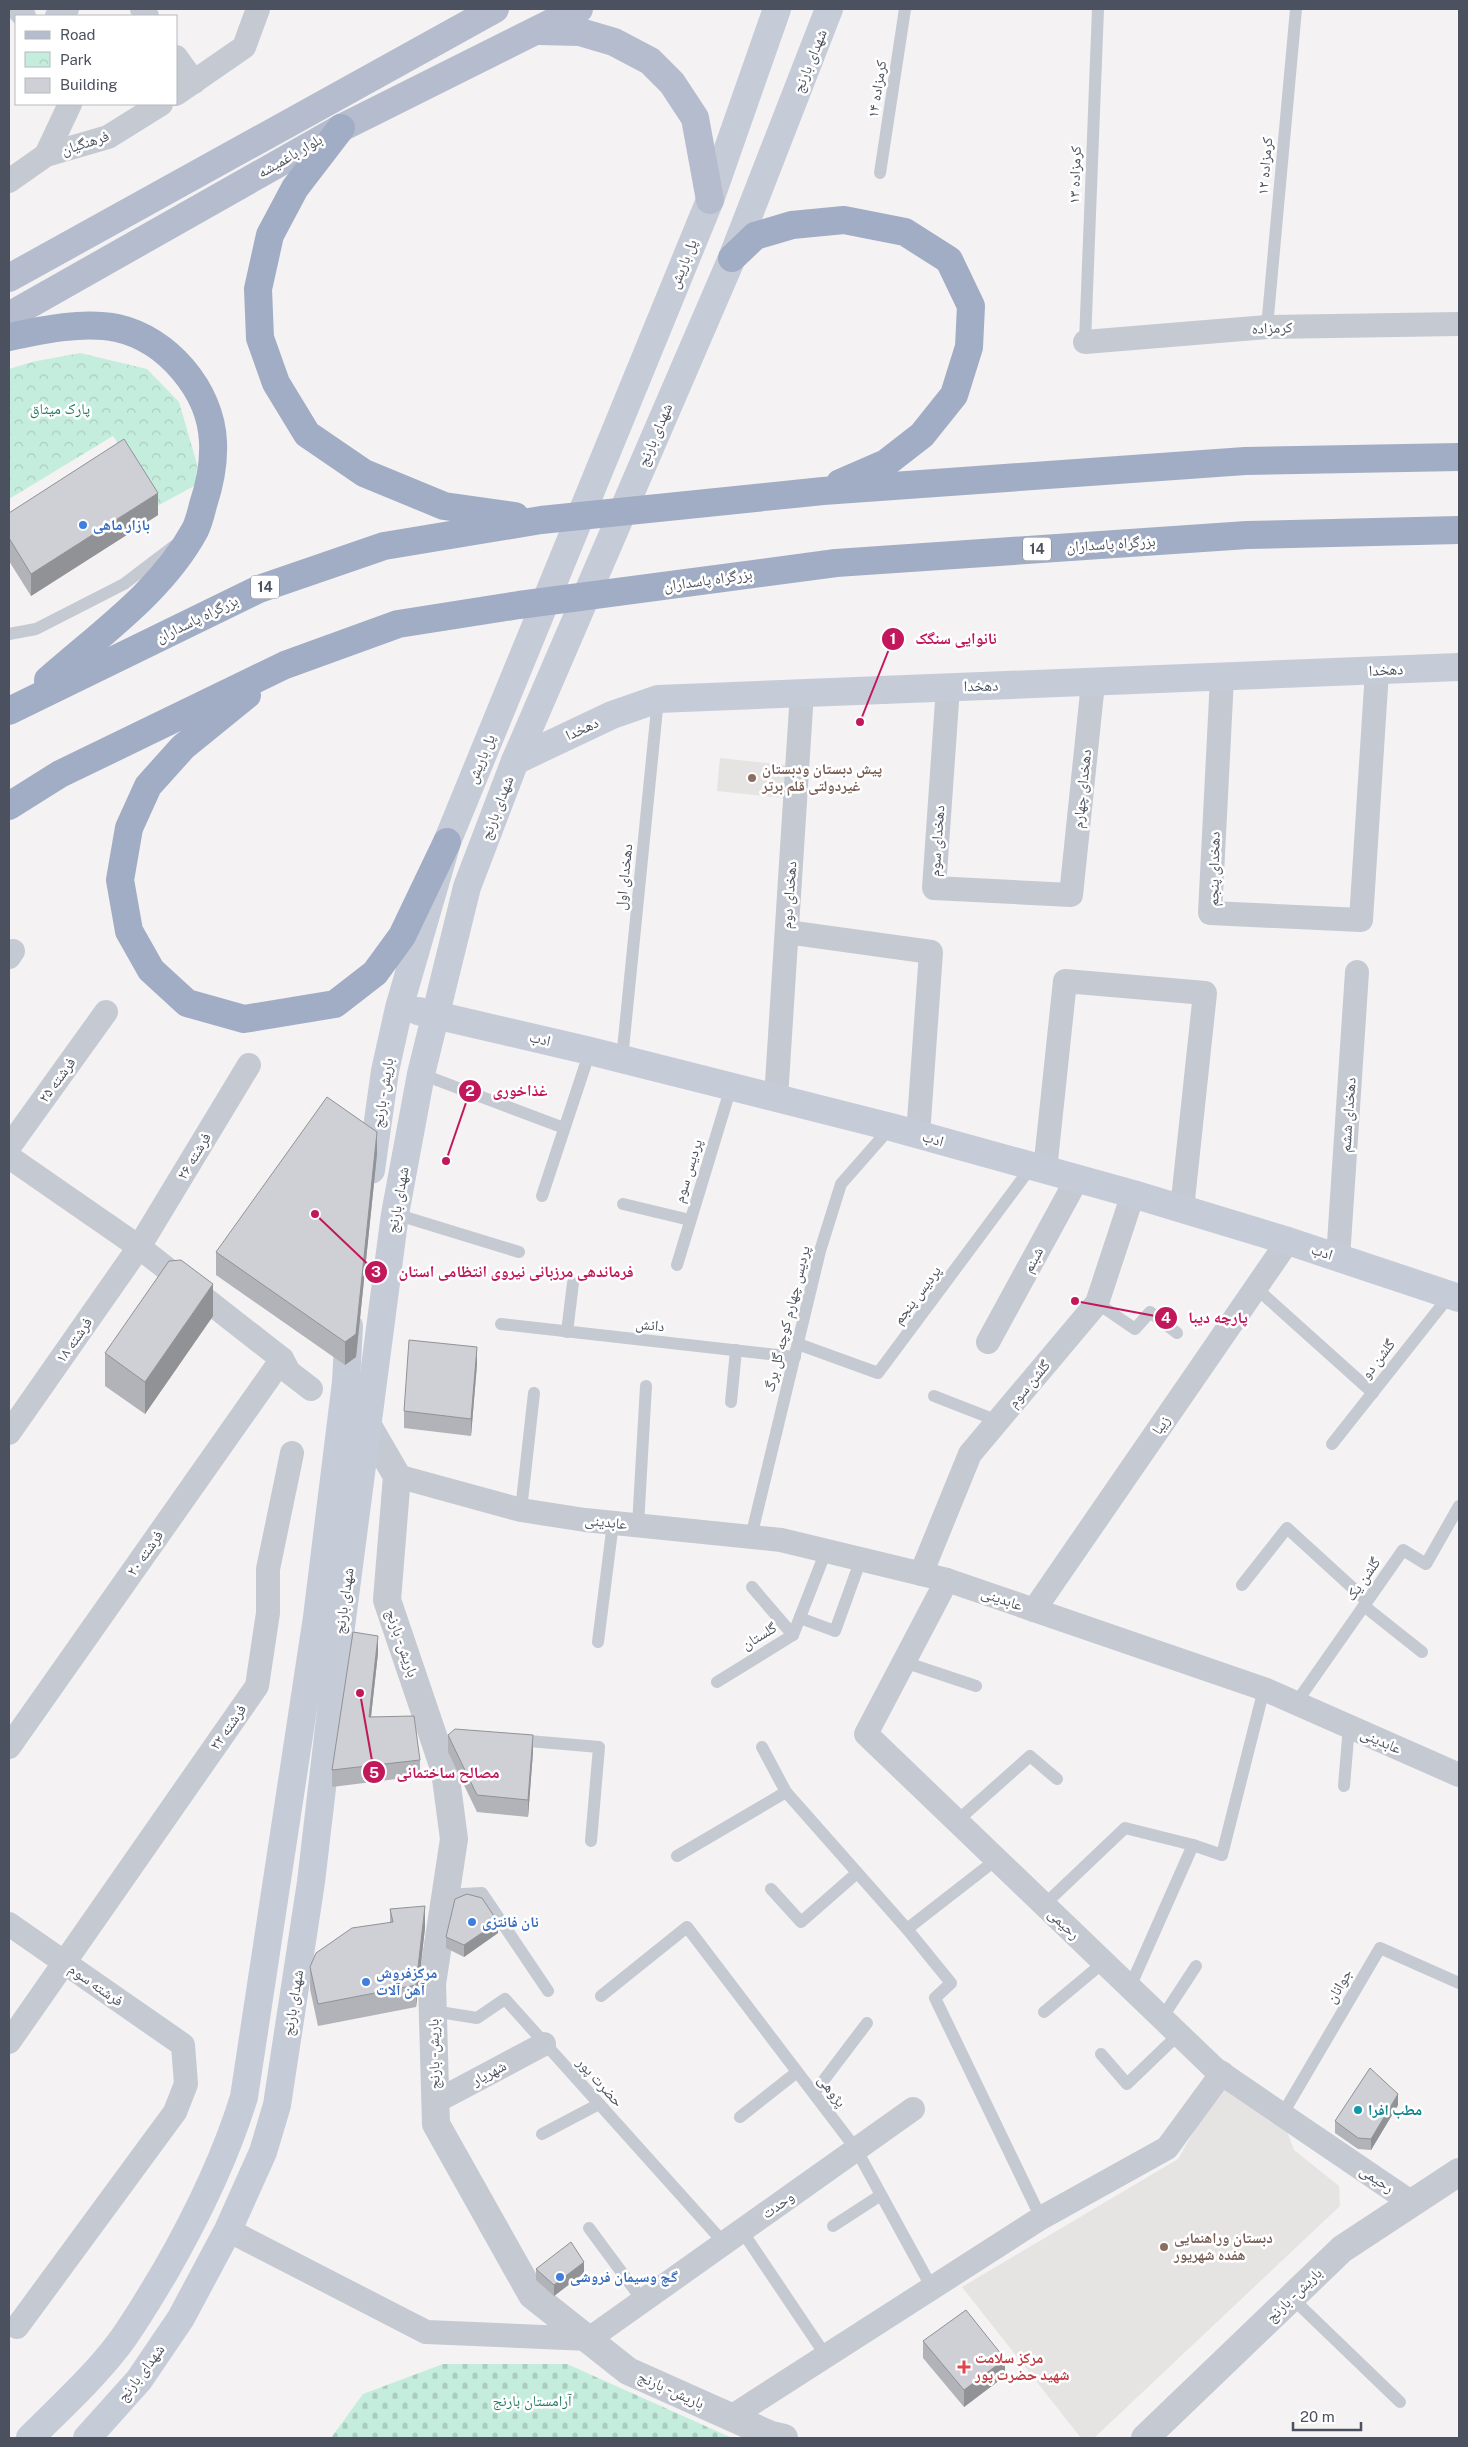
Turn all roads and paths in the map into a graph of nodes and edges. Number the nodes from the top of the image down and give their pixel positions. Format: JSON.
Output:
{"nodes":[{"id":1,"x":258,"y":9,"type":"edge"},
{"id":2,"x":495,"y":9,"type":"edge"},
{"id":3,"x":578,"y":9,"type":"edge"},
{"id":4,"x":777,"y":9,"type":"edge"},
{"id":5,"x":905,"y":9,"type":"edge"},
{"id":6,"x":1098,"y":9,"type":"edge"},
{"id":7,"x":1296,"y":9,"type":"edge"},
{"id":8,"x":827,"y":14,"type":"edge"},
{"id":9,"x":537,"y":30,"type":"junction"},
{"id":10,"x":178,"y":64,"type":"edge"},
{"id":11,"x":185,"y":88,"type":"edge"},
{"id":12,"x":70,"y":105,"type":"edge"},
{"id":13,"x":159,"y":105,"type":"edge"},
{"id":14,"x":341,"y":128,"type":"junction"},
{"id":15,"x":46,"y":155,"type":"junction"},
{"id":16,"x":880,"y":173,"type":"dead end"},
{"id":17,"x":9,"y":182,"type":"edge"},
{"id":18,"x":710,"y":200,"type":"junction"},
{"id":19,"x":732,"y":258,"type":"junction"},
{"id":20,"x":9,"y":278,"type":"edge"},
{"id":21,"x":9,"y":316,"type":"edge"},
{"id":22,"x":1459,"y":324,"type":"edge"},
{"id":23,"x":1267,"y":327,"type":"junction"},
{"id":24,"x":9,"y":337,"type":"edge"},
{"id":25,"x":1085,"y":342,"type":"joint"},
{"id":26,"x":1459,"y":457,"type":"edge"},
{"id":27,"x":823,"y":491,"type":"junction"},
{"id":28,"x":541,"y":520,"type":"junction"},
{"id":29,"x":196,"y":529,"type":"junction"},
{"id":30,"x":1459,"y":530,"type":"edge"},
{"id":31,"x":9,"y":634,"type":"edge"},
{"id":32,"x":285,"y":664,"type":"junction"},
{"id":33,"x":1459,"y":667,"type":"edge"},
{"id":34,"x":1376,"y":671,"type":"junction"},
{"id":35,"x":1222,"y":678,"type":"junction"},
{"id":36,"x":1093,"y":683,"type":"junction"},
{"id":37,"x":948,"y":687,"type":"junction"},
{"id":38,"x":802,"y":692,"type":"junction"},
{"id":39,"x":658,"y":699,"type":"junction"},
{"id":40,"x":16,"y":707,"type":"edge"},
{"id":41,"x":515,"y":760,"type":"junction"},
{"id":42,"x":9,"y":806,"type":"edge"},
{"id":43,"x":447,"y":842,"type":"junction"},
{"id":44,"x":1071,"y":895,"type":"joint"},
{"id":45,"x":787,"y":932,"type":"junction"},
{"id":46,"x":1357,"y":972,"type":"dead end"},
{"id":47,"x":399,"y":1008,"type":"junction"},
{"id":48,"x":106,"y":1012,"type":"dead end"},
{"id":49,"x":437,"y":1014,"type":"junction"},
{"id":50,"x":590,"y":1051,"type":"junction"},
{"id":51,"x":622,"y":1059,"type":"junction"},
{"id":52,"x":249,"y":1065,"type":"dead end"},
{"id":53,"x":421,"y":1074,"type":"junction"},
{"id":54,"x":731,"y":1087,"type":"junction"},
{"id":55,"x":776,"y":1098,"type":"junction"},
{"id":56,"x":891,"y":1127,"type":"junction"},
{"id":57,"x":564,"y":1128,"type":"junction"},
{"id":58,"x":918,"y":1135,"type":"junction"},
{"id":59,"x":9,"y":1147,"type":"edge"},
{"id":60,"x":9,"y":1157,"type":"edge"},
{"id":61,"x":1038,"y":1168,"type":"junction"},
{"id":62,"x":1077,"y":1179,"type":"junction"},
{"id":63,"x":368,"y":1192,"type":"edge"},
{"id":64,"x":1133,"y":1194,"type":"junction"},
{"id":65,"x":542,"y":1196,"type":"dead end"},
{"id":66,"x":623,"y":1204,"type":"dead end"},
{"id":67,"x":1182,"y":1209,"type":"junction"},
{"id":68,"x":395,"y":1214,"type":"junction"},
{"id":69,"x":690,"y":1220,"type":"junction"},
{"id":70,"x":1288,"y":1241,"type":"junction"},
{"id":71,"x":139,"y":1247,"type":"junction"},
{"id":72,"x":519,"y":1252,"type":"dead end"},
{"id":73,"x":1338,"y":1258,"type":"junction"},
{"id":74,"x":677,"y":1265,"type":"dead end"},
{"id":75,"x":573,"y":1283,"type":"dead end"},
{"id":76,"x":1256,"y":1288,"type":"junction"},
{"id":77,"x":1455,"y":1296,"type":"edge"},
{"id":78,"x":1097,"y":1303,"type":"junction"},
{"id":79,"x":351,"y":1315,"type":"edge"},
{"id":80,"x":501,"y":1324,"type":"dead end"},
{"id":81,"x":567,"y":1332,"type":"junction"},
{"id":82,"x":1177,"y":1333,"type":"dead end"},
{"id":83,"x":988,"y":1342,"type":"dead end"},
{"id":84,"x":798,"y":1344,"type":"junction"},
{"id":85,"x":736,"y":1350,"type":"junction"},
{"id":86,"x":795,"y":1357,"type":"junction"},
{"id":87,"x":282,"y":1359,"type":"junction"},
{"id":88,"x":646,"y":1386,"type":"dead end"},
{"id":89,"x":311,"y":1389,"type":"dead end"},
{"id":90,"x":534,"y":1393,"type":"dead end"},
{"id":91,"x":1373,"y":1393,"type":"junction"},
{"id":92,"x":934,"y":1396,"type":"dead end"},
{"id":93,"x":731,"y":1402,"type":"dead end"},
{"id":94,"x":998,"y":1421,"type":"junction"},
{"id":95,"x":368,"y":1426,"type":"junction"},
{"id":96,"x":9,"y":1433,"type":"edge"},
{"id":97,"x":1332,"y":1444,"type":"dead end"},
{"id":98,"x":292,"y":1453,"type":"dead end"},
{"id":99,"x":397,"y":1476,"type":"junction"},
{"id":100,"x":1459,"y":1506,"type":"edge"},
{"id":101,"x":522,"y":1510,"type":"junction"},
{"id":102,"x":613,"y":1522,"type":"junction"},
{"id":103,"x":638,"y":1525,"type":"junction"},
{"id":104,"x":751,"y":1537,"type":"junction"},
{"id":105,"x":826,"y":1550,"type":"junction"},
{"id":106,"x":861,"y":1559,"type":"junction"},
{"id":107,"x":921,"y":1574,"type":"junction"},
{"id":108,"x":947,"y":1580,"type":"junction"},
{"id":109,"x":1242,"y":1585,"type":"dead end"},
{"id":110,"x":752,"y":1587,"type":"dead end"},
{"id":111,"x":1366,"y":1604,"type":"junction"},
{"id":112,"x":1034,"y":1610,"type":"junction"},
{"id":113,"x":800,"y":1618,"type":"junction"},
{"id":114,"x":793,"y":1635,"type":"junction"},
{"id":115,"x":598,"y":1642,"type":"dead end"},
{"id":116,"x":1422,"y":1652,"type":"dead end"},
{"id":117,"x":904,"y":1662,"type":"junction"},
{"id":118,"x":717,"y":1682,"type":"dead end"},
{"id":119,"x":976,"y":1686,"type":"dead end"},
{"id":120,"x":1264,"y":1689,"type":"junction"},
{"id":121,"x":1296,"y":1703,"type":"junction"},
{"id":122,"x":1349,"y":1726,"type":"junction"},
{"id":123,"x":501,"y":1739,"type":"edge"},
{"id":124,"x":9,"y":1747,"type":"edge"},
{"id":125,"x":762,"y":1747,"type":"dead end"},
{"id":126,"x":1459,"y":1775,"type":"edge"},
{"id":127,"x":1057,"y":1779,"type":"dead end"},
{"id":128,"x":1344,"y":1786,"type":"dead end"},
{"id":129,"x":786,"y":1792,"type":"junction"},
{"id":130,"x":957,"y":1822,"type":"junction"},
{"id":131,"x":591,"y":1842,"type":"dead end"},
{"id":132,"x":1193,"y":1845,"type":"junction"},
{"id":133,"x":677,"y":1856,"type":"dead end"},
{"id":134,"x":997,"y":1859,"type":"junction"},
{"id":135,"x":856,"y":1874,"type":"junction"},
{"id":136,"x":771,"y":1890,"type":"dead end"},
{"id":137,"x":446,"y":1895,"type":"junction"},
{"id":138,"x":1044,"y":1905,"type":"junction"},
{"id":139,"x":9,"y":1924,"type":"edge"},
{"id":140,"x":907,"y":1929,"type":"junction"},
{"id":141,"x":63,"y":1962,"type":"junction"},
{"id":142,"x":1104,"y":1962,"type":"junction"},
{"id":143,"x":1196,"y":1966,"type":"dead end"},
{"id":144,"x":1459,"y":1983,"type":"edge"},
{"id":145,"x":1130,"y":1987,"type":"junction"},
{"id":146,"x":548,"y":1990,"type":"dead end"},
{"id":147,"x":601,"y":1996,"type":"dead end"},
{"id":148,"x":433,"y":2011,"type":"junction"},
{"id":149,"x":1044,"y":2012,"type":"dead end"},
{"id":150,"x":867,"y":2023,"type":"dead end"},
{"id":151,"x":1171,"y":2026,"type":"junction"},
{"id":152,"x":9,"y":2042,"type":"edge"},
{"id":153,"x":544,"y":2044,"type":"junction"},
{"id":154,"x":1102,"y":2054,"type":"dead end"},
{"id":155,"x":797,"y":2072,"type":"junction"},
{"id":156,"x":1222,"y":2073,"type":"junction"},
{"id":157,"x":814,"y":2093,"type":"junction"},
{"id":158,"x":435,"y":2102,"type":"junction"},
{"id":159,"x":599,"y":2104,"type":"junction"},
{"id":160,"x":913,"y":2109,"type":"dead end"},
{"id":161,"x":1282,"y":2115,"type":"junction"},
{"id":162,"x":740,"y":2117,"type":"dead end"},
{"id":163,"x":542,"y":2134,"type":"dead end"},
{"id":164,"x":856,"y":2149,"type":"junction"},
{"id":165,"x":1459,"y":2172,"type":"edge"},
{"id":166,"x":881,"y":2195,"type":"junction"},
{"id":167,"x":1412,"y":2203,"type":"junction"},
{"id":168,"x":1041,"y":2218,"type":"junction"},
{"id":169,"x":833,"y":2226,"type":"dead end"},
{"id":170,"x":588,"y":2228,"type":"dead end"},
{"id":171,"x":228,"y":2230,"type":"junction"},
{"id":172,"x":733,"y":2237,"type":"junction"},
{"id":173,"x":932,"y":2288,"type":"junction"},
{"id":174,"x":1292,"y":2298,"type":"junction"},
{"id":175,"x":643,"y":2301,"type":"junction"},
{"id":176,"x":17,"y":2327,"type":"dead end"},
{"id":177,"x":589,"y":2340,"type":"junction"},
{"id":178,"x":826,"y":2356,"type":"junction"},
{"id":179,"x":1400,"y":2402,"type":"dead end"},
{"id":180,"x":731,"y":2417,"type":"junction"},
{"id":181,"x":30,"y":2438,"type":"edge"},
{"id":182,"x":87,"y":2438,"type":"edge"},
{"id":183,"x":784,"y":2438,"type":"edge"},
{"id":184,"x":1145,"y":2438,"type":"edge"}],
"edges":[{"from":1,"to":11,"type":"street"},
{"from":2,"to":20,"type":"main road","name":"بلوار باغمیشه"},
{"from":3,"to":9,"type":"main road","name":"بلوار باغمیشه"},
{"from":4,"to":18,"type":"main road","name":"پل باریش"},
{"from":5,"to":16,"type":"lane","name":"کرمزاده ۱۴"},
{"from":6,"to":25,"type":"lane","name":"کرمزاده ۱۳"},
{"from":7,"to":23,"type":"lane","name":"کرمزاده ١٢"},
{"from":8,"to":19,"type":"main road","name":"شهدای بارنج"},
{"from":9,"to":14,"type":"main road","name":"بلوار باغمیشه"},
{"from":9,"to":18,"type":"main road"},
{"from":10,"to":11,"type":"street"},
{"from":12,"to":15,"type":"street"},
{"from":13,"to":15,"type":"street","name":"فرهنگیان"},
{"from":14,"to":21,"type":"main road","name":"بلوار باغمیشه"},
{"from":14,"to":28,"type":"highway"},
{"from":15,"to":17,"type":"street","name":"فرهنگیان"},
{"from":18,"to":43,"type":"main road","name":"پل باریش"},
{"from":19,"to":27,"type":"highway"},
{"from":19,"to":41,"type":"main road","name":"شهدای بارنج"},
{"from":22,"to":23,"type":"street","name":"کرمزاده"},
{"from":23,"to":25,"type":"street","name":"کرمزاده"},
{"from":24,"to":29,"type":"highway"},
{"from":26,"to":27,"type":"highway","number":"14"},
{"from":27,"to":28,"type":"highway","number":"14"},
{"from":28,"to":40,"type":"highway","name":"بزرگراه پاسداران","number":"14"},
{"from":29,"to":31,"type":"lane"},
{"from":29,"to":40,"type":"highway"},
{"from":30,"to":32,"type":"highway","name":"بزرگراه پاسداران","number":"14"},
{"from":32,"to":42,"type":"highway","number":"14"},
{"from":32,"to":43,"type":"highway"},
{"from":33,"to":34,"type":"main road","name":"دهخدا"},
{"from":34,"to":35,"type":"main road","name":"دهخدا"},
{"from":34,"to":35,"type":"street","name":"دهخدای پنجم"},
{"from":35,"to":36,"type":"main road","name":"دهخدا"},
{"from":36,"to":37,"type":"main road","name":"دهخدا"},
{"from":36,"to":44,"type":"street","name":"دهخدای چهارم"},
{"from":37,"to":38,"type":"main road","name":"دهخدا"},
{"from":37,"to":44,"type":"street","name":"دهخدای سوم"},
{"from":38,"to":39,"type":"main road","name":"دهخدا"},
{"from":38,"to":45,"type":"street","name":"دهخدای دوم"},
{"from":39,"to":41,"type":"main road","name":"دهخدا"},
{"from":39,"to":51,"type":"lane","name":"دهخدای اول"},
{"from":41,"to":49,"type":"main road","name":"شهدای بارنج"},
{"from":43,"to":47,"type":"main road","name":"پل باریش"},
{"from":45,"to":55,"type":"street","name":"دهخدای دوم"},
{"from":45,"to":58,"type":"street"},
{"from":46,"to":73,"type":"street","name":"دهخدای ششم"},
{"from":47,"to":49,"type":"main road","name":"ادب"},
{"from":47,"to":63,"type":"main road","name":"باریش - بارنج"},
{"from":48,"to":59,"type":"street","name":"۲۵ فرشته"},
{"from":49,"to":50,"type":"main road","name":"ادب"},
{"from":49,"to":53,"type":"main road","name":"شهدای بارنج"},
{"from":50,"to":51,"type":"main road","name":"ادب"},
{"from":50,"to":57,"type":"lane"},
{"from":51,"to":54,"type":"main road","name":"ادب"},
{"from":52,"to":71,"type":"street","name":"۲۶ فرشته"},
{"from":53,"to":57,"type":"lane"},
{"from":53,"to":68,"type":"main road","name":"شهدای بارنج"},
{"from":54,"to":55,"type":"main road","name":"ادب"},
{"from":54,"to":69,"type":"lane","name":"پردیس سوم"},
{"from":55,"to":56,"type":"main road","name":"ادب"},
{"from":56,"to":58,"type":"main road","name":"ادب"},
{"from":56,"to":84,"type":"lane","name":"پردیس چهارم کوچه گل برگ"},
{"from":57,"to":65,"type":"lane"},
{"from":58,"to":61,"type":"main road","name":"ادب"},
{"from":60,"to":71,"type":"street"},
{"from":61,"to":62,"type":"main road","name":"ادب"},
{"from":61,"to":67,"type":"street"},
{"from":61,"to":84,"type":"lane","name":"پردیس پنجم"},
{"from":62,"to":64,"type":"main road","name":"ادب"},
{"from":62,"to":83,"type":"street","name":"شبنم"},
{"from":64,"to":67,"type":"main road","name":"ادب"},
{"from":64,"to":78,"type":"street","name":"گلشن سوم"},
{"from":66,"to":69,"type":"lane"},
{"from":67,"to":70,"type":"main road","name":"ادب"},
{"from":68,"to":72,"type":"lane"},
{"from":68,"to":95,"type":"main road","name":"شهدای بارنج"},
{"from":69,"to":74,"type":"lane","name":"پردیس سوم"},
{"from":70,"to":73,"type":"main road","name":"ادب"},
{"from":70,"to":76,"type":"street","name":"زیبا"},
{"from":71,"to":87,"type":"street"},
{"from":71,"to":96,"type":"street","name":"۱۸ فرشته"},
{"from":73,"to":77,"type":"main road","name":"ادب"},
{"from":75,"to":81,"type":"lane"},
{"from":76,"to":91,"type":"lane"},
{"from":76,"to":112,"type":"street","name":"زیبا"},
{"from":77,"to":91,"type":"lane","name":"گلشن دو"},
{"from":78,"to":82,"type":"lane"},
{"from":78,"to":94,"type":"street","name":"گلشن سوم"},
{"from":79,"to":181,"type":"main road","name":"شهدای بارنج"},
{"from":80,"to":81,"type":"lane","name":"دانش"},
{"from":81,"to":85,"type":"lane","name":"دانش"},
{"from":84,"to":86,"type":"lane","name":"پردیس چهارم کوچه گل برگ"},
{"from":85,"to":86,"type":"lane","name":"دانش"},
{"from":85,"to":93,"type":"lane"},
{"from":86,"to":104,"type":"lane","name":"پردیس چهارم کوچه گل برگ"},
{"from":87,"to":89,"type":"street"},
{"from":87,"to":124,"type":"street","name":"۲۰ فرشته"},
{"from":88,"to":103,"type":"lane"},
{"from":90,"to":101,"type":"lane"},
{"from":91,"to":97,"type":"lane","name":"گلشن دو"},
{"from":92,"to":94,"type":"lane"},
{"from":94,"to":107,"type":"street","name":"گلشن سوم"},
{"from":95,"to":99,"type":"street"},
{"from":95,"to":171,"type":"main road","name":"شهدای بارنج"},
{"from":98,"to":141,"type":"street","name":"۲۲ فرشته"},
{"from":99,"to":101,"type":"street","name":"عابدینی"},
{"from":99,"to":137,"type":"street","name":"باریش - بارنج"},
{"from":100,"to":111,"type":"lane","name":"گلشن یک"},
{"from":101,"to":102,"type":"street","name":"عابدینی"},
{"from":102,"to":103,"type":"street","name":"عابدینی"},
{"from":102,"to":115,"type":"lane"},
{"from":103,"to":104,"type":"street","name":"عابدینی"},
{"from":104,"to":105,"type":"street","name":"عابدینی"},
{"from":105,"to":106,"type":"street","name":"عابدینی"},
{"from":105,"to":113,"type":"lane","name":"گلستان"},
{"from":106,"to":107,"type":"street","name":"عابدینی"},
{"from":106,"to":113,"type":"lane"},
{"from":107,"to":108,"type":"street","name":"عابدینی"},
{"from":108,"to":112,"type":"street","name":"عابدینی"},
{"from":108,"to":117,"type":"street","name":"رحیمی"},
{"from":109,"to":111,"type":"lane"},
{"from":110,"to":114,"type":"lane"},
{"from":111,"to":116,"type":"lane"},
{"from":111,"to":121,"type":"lane","name":"گلشن یک"},
{"from":112,"to":120,"type":"street","name":"عابدینی"},
{"from":113,"to":114,"type":"lane","name":"گلستان"},
{"from":114,"to":118,"type":"lane","name":"گلستان"},
{"from":117,"to":119,"type":"lane"},
{"from":117,"to":130,"type":"street","name":"رحیمی"},
{"from":120,"to":121,"type":"street","name":"عابدینی"},
{"from":120,"to":132,"type":"lane"},
{"from":121,"to":122,"type":"street","name":"عابدینی"},
{"from":122,"to":126,"type":"street","name":"عابدینی"},
{"from":122,"to":128,"type":"lane"},
{"from":123,"to":131,"type":"lane"},
{"from":125,"to":129,"type":"lane"},
{"from":127,"to":130,"type":"lane"},
{"from":129,"to":133,"type":"lane"},
{"from":129,"to":135,"type":"lane"},
{"from":130,"to":134,"type":"street","name":"رحیمی"},
{"from":132,"to":138,"type":"lane"},
{"from":132,"to":145,"type":"lane"},
{"from":134,"to":138,"type":"street","name":"رحیمی"},
{"from":134,"to":140,"type":"lane"},
{"from":135,"to":136,"type":"lane"},
{"from":135,"to":140,"type":"lane"},
{"from":137,"to":146,"type":"lane"},
{"from":137,"to":148,"type":"street","name":"باریش - بارنج"},
{"from":138,"to":142,"type":"street","name":"رحیمی"},
{"from":139,"to":141,"type":"street","name":"فرشته سوم"},
{"from":140,"to":168,"type":"lane"},
{"from":141,"to":152,"type":"street","name":"۲۲ فرشته"},
{"from":141,"to":176,"type":"street","name":"فرشته سوم"},
{"from":142,"to":145,"type":"street","name":"رحیمی"},
{"from":142,"to":149,"type":"lane"},
{"from":143,"to":151,"type":"lane"},
{"from":144,"to":161,"type":"lane","name":"جوانان"},
{"from":145,"to":151,"type":"street","name":"رحیمی"},
{"from":147,"to":155,"type":"lane","name":"پژوهی"},
{"from":148,"to":153,"type":"lane","name":"حضرت پور"},
{"from":148,"to":158,"type":"street","name":"باریش - بارنج"},
{"from":150,"to":157,"type":"lane"},
{"from":151,"to":154,"type":"lane"},
{"from":151,"to":156,"type":"street","name":"رحیمی"},
{"from":153,"to":158,"type":"street","name":"شهریار"},
{"from":153,"to":159,"type":"lane","name":"حضرت پور"},
{"from":155,"to":157,"type":"lane","name":"پژوهی"},
{"from":155,"to":162,"type":"lane"},
{"from":156,"to":161,"type":"street","name":"رحیمی"},
{"from":156,"to":168,"type":"street"},
{"from":157,"to":164,"type":"lane","name":"پژوهی"},
{"from":158,"to":177,"type":"street","name":"باریش - بارنج"},
{"from":159,"to":163,"type":"lane"},
{"from":159,"to":172,"type":"lane","name":"حضرت پور"},
{"from":160,"to":164,"type":"street","name":"وحدت"},
{"from":161,"to":167,"type":"street","name":"رحیمی"},
{"from":164,"to":166,"type":"lane","name":"پژوهی"},
{"from":164,"to":172,"type":"street","name":"وحدت"},
{"from":165,"to":167,"type":"street","name":"باریش - بارنج"},
{"from":166,"to":169,"type":"lane"},
{"from":166,"to":173,"type":"lane","name":"پژوهی"},
{"from":167,"to":174,"type":"street","name":"باریش - بارنج"},
{"from":168,"to":173,"type":"street"},
{"from":170,"to":175,"type":"lane"},
{"from":171,"to":177,"type":"street"},
{"from":171,"to":182,"type":"main road","name":"شهدای بارنج"},
{"from":172,"to":175,"type":"street","name":"وحدت"},
{"from":172,"to":178,"type":"lane","name":"حضرت پور"},
{"from":173,"to":178,"type":"street"},
{"from":174,"to":179,"type":"lane"},
{"from":174,"to":184,"type":"street","name":"باریش - بارنج"},
{"from":175,"to":177,"type":"street","name":"وحدت"},
{"from":177,"to":180,"type":"street","name":"باریش - بارنج"},
{"from":178,"to":180,"type":"street"},
{"from":180,"to":183,"type":"street","name":"باریش - بارنج"}]}
